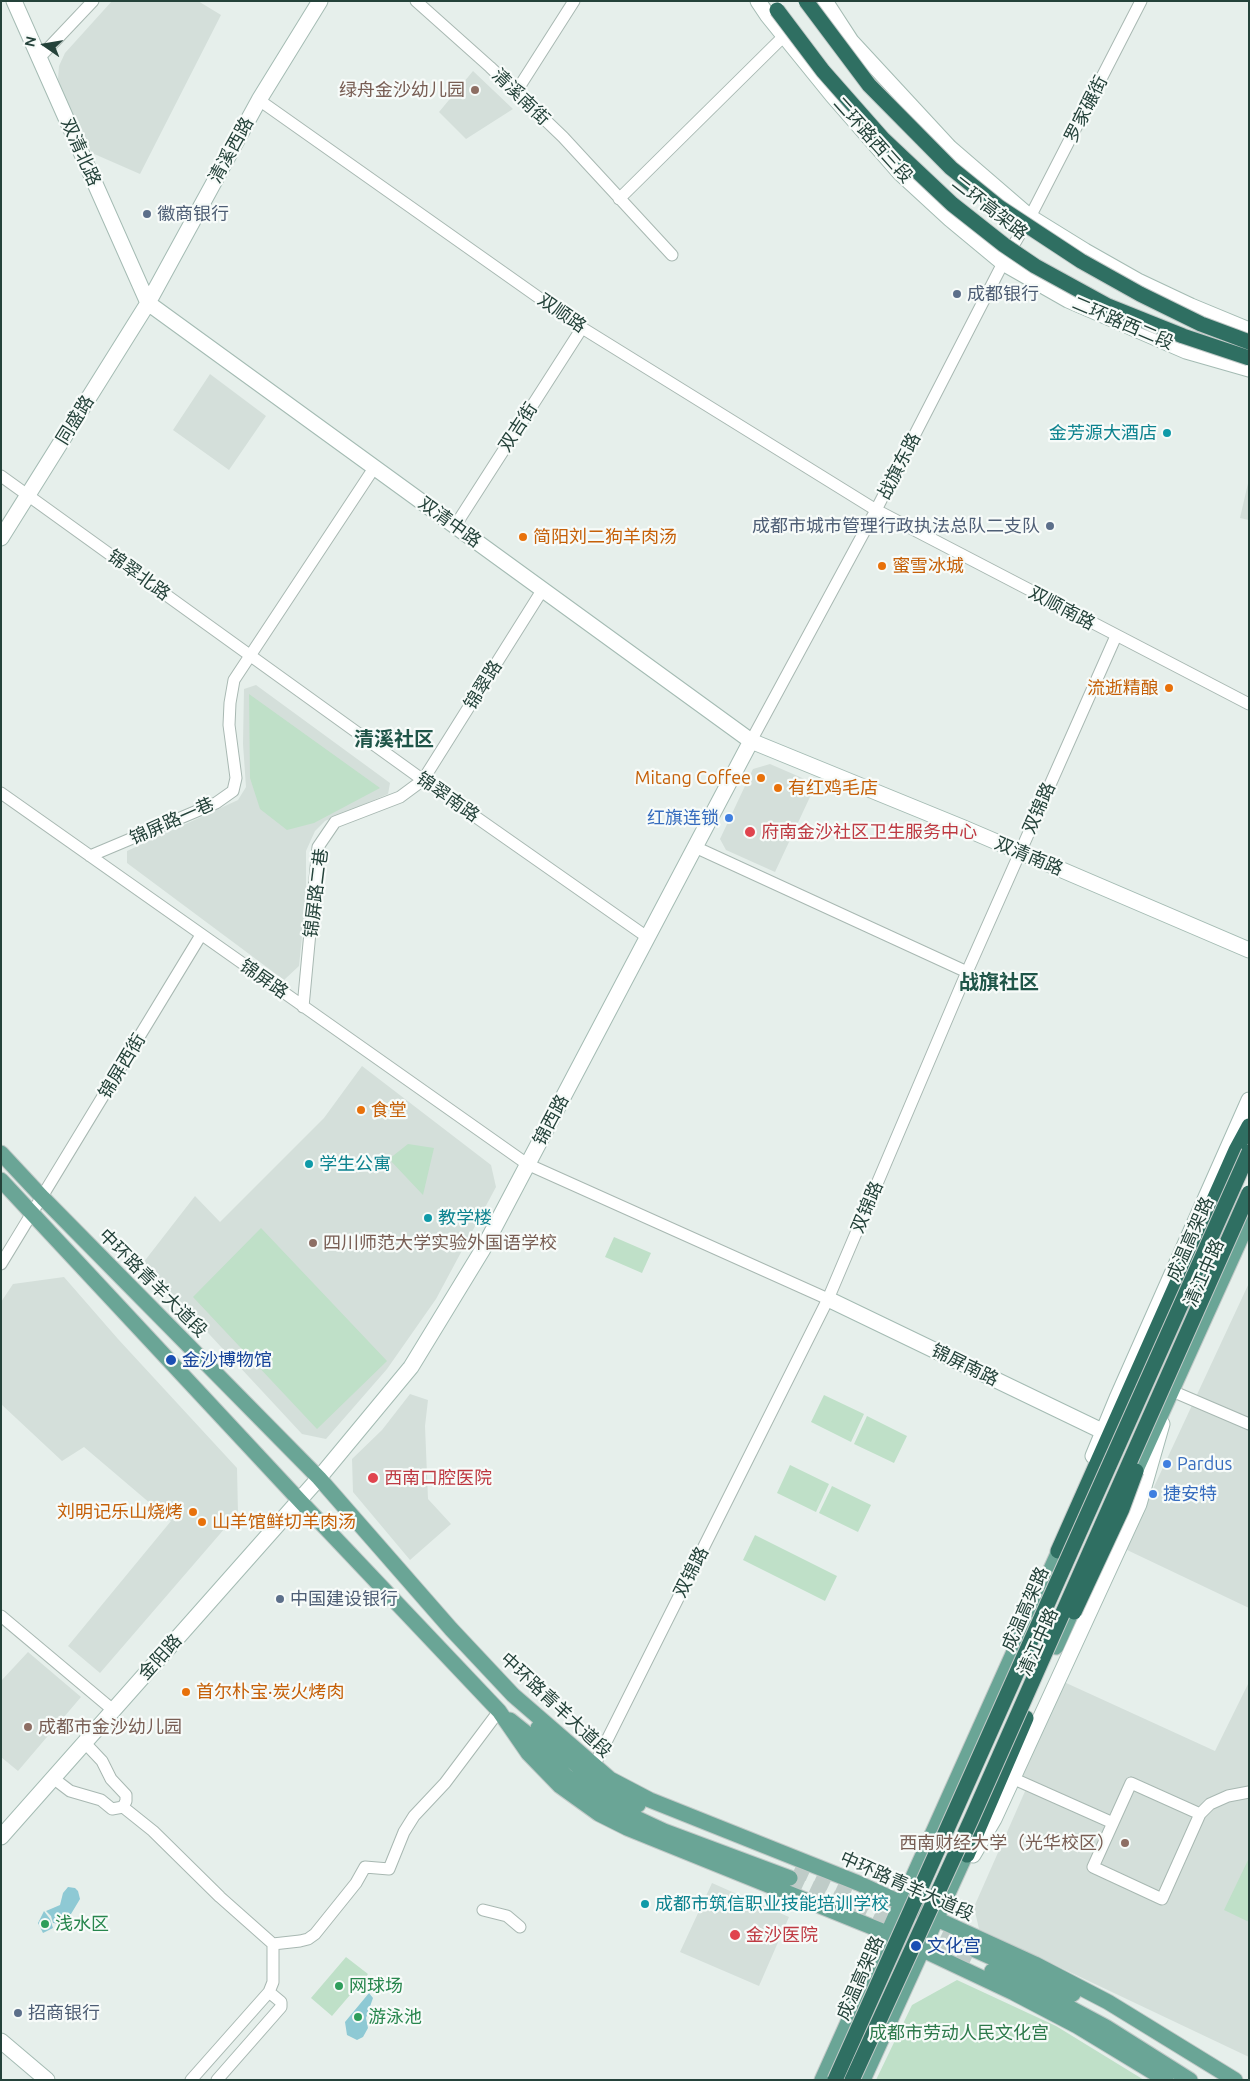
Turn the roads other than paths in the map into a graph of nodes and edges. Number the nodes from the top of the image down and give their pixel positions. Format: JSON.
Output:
{"nodes":[{"id":1,"x":14,"y":1,"type":"edge"},
{"id":2,"x":93,"y":1,"type":"edge"},
{"id":3,"x":320,"y":1,"type":"edge"},
{"id":4,"x":416,"y":1,"type":"edge"},
{"id":5,"x":574,"y":1,"type":"edge"},
{"id":6,"x":758,"y":1,"type":"edge"},
{"id":7,"x":772,"y":1,"type":"edge"},
{"id":8,"x":806,"y":1,"type":"edge"},
{"id":9,"x":825,"y":1,"type":"edge"},
{"id":10,"x":1141,"y":1,"type":"edge"},
{"id":11,"x":784,"y":36,"type":"junction"},
{"id":12,"x":39,"y":58,"type":"junction"},
{"id":13,"x":516,"y":92,"type":"junction"},
{"id":14,"x":259,"y":100,"type":"junction"},
{"id":15,"x":619,"y":199,"type":"junction"},
{"id":16,"x":1030,"y":217,"type":"junction"},
{"id":17,"x":672,"y":255,"type":"dead end"},
{"id":18,"x":1003,"y":263,"type":"junction"},
{"id":19,"x":148,"y":303,"type":"junction"},
{"id":20,"x":582,"y":328,"type":"junction"},
{"id":21,"x":1249,"y":330,"type":"edge"},
{"id":22,"x":1249,"y":342,"type":"edge"},
{"id":23,"x":1249,"y":358,"type":"edge"},
{"id":24,"x":1249,"y":369,"type":"edge"},
{"id":25,"x":374,"y":468,"type":"junction"},
{"id":26,"x":1,"y":476,"type":"edge"},
{"id":27,"x":28,"y":495,"type":"junction"},
{"id":28,"x":876,"y":510,"type":"junction"},
{"id":29,"x":455,"y":526,"type":"junction"},
{"id":30,"x":1,"y":538,"type":"edge"},
{"id":31,"x":543,"y":589,"type":"junction"},
{"id":32,"x":1116,"y":636,"type":"junction"},
{"id":33,"x":250,"y":656,"type":"junction"},
{"id":34,"x":1249,"y":704,"type":"edge"},
{"id":35,"x":752,"y":741,"type":"junction"},
{"id":36,"x":423,"y":780,"type":"junction"},
{"id":37,"x":1,"y":793,"type":"edge"},
{"id":38,"x":695,"y":847,"type":"junction"},
{"id":39,"x":1019,"y":852,"type":"junction"},
{"id":40,"x":90,"y":856,"type":"junction"},
{"id":41,"x":201,"y":935,"type":"junction"},
{"id":42,"x":647,"y":937,"type":"junction"},
{"id":43,"x":1249,"y":950,"type":"edge"},
{"id":44,"x":967,"y":972,"type":"junction"},
{"id":45,"x":303,"y":1007,"type":"junction"},
{"id":46,"x":1249,"y":1100,"type":"edge"},
{"id":47,"x":1249,"y":1126,"type":"edge"},
{"id":48,"x":1249,"y":1136,"type":"edge"},
{"id":49,"x":1249,"y":1152,"type":"edge"},
{"id":50,"x":1,"y":1153,"type":"edge"},
{"id":51,"x":527,"y":1164,"type":"junction"},
{"id":52,"x":1,"y":1180,"type":"edge"},
{"id":53,"x":1249,"y":1194,"type":"edge"},
{"id":54,"x":43,"y":1198,"type":"junction"},
{"id":55,"x":33,"y":1213,"type":"junction"},
{"id":56,"x":1249,"y":1220,"type":"edge"},
{"id":57,"x":1,"y":1264,"type":"edge"},
{"id":58,"x":828,"y":1299,"type":"junction"},
{"id":59,"x":1168,"y":1391,"type":"junction"},
{"id":60,"x":1249,"y":1424,"type":"edge"},
{"id":61,"x":1105,"y":1435,"type":"junction"},
{"id":62,"x":319,"y":1478,"type":"junction"},
{"id":63,"x":300,"y":1500,"type":"junction"},
{"id":64,"x":1058,"y":1551,"type":"junction"},
{"id":65,"x":1,"y":1616,"type":"edge"},
{"id":66,"x":513,"y":1695,"type":"junction"},
{"id":67,"x":113,"y":1710,"type":"junction"},
{"id":68,"x":499,"y":1711,"type":"junction"},
{"id":69,"x":85,"y":1743,"type":"junction"},
{"id":70,"x":594,"y":1766,"type":"junction"},
{"id":71,"x":53,"y":1778,"type":"junction"},
{"id":72,"x":1012,"y":1778,"type":"junction"},
{"id":73,"x":1249,"y":1792,"type":"edge"},
{"id":74,"x":123,"y":1806,"type":"junction"},
{"id":75,"x":1200,"y":1814,"type":"junction"},
{"id":76,"x":1113,"y":1823,"type":"junction"},
{"id":77,"x":1,"y":1837,"type":"edge"},
{"id":78,"x":967,"y":1855,"type":"junction"},
{"id":79,"x":945,"y":1901,"type":"junction"},
{"id":80,"x":900,"y":1903,"type":"junction"},
{"id":81,"x":483,"y":1910,"type":"dead end"},
{"id":82,"x":937,"y":1920,"type":"junction"},
{"id":83,"x":520,"y":1927,"type":"dead end"},
{"id":84,"x":887,"y":1933,"type":"junction"},
{"id":85,"x":273,"y":1944,"type":"junction"},
{"id":86,"x":922,"y":1950,"type":"junction"},
{"id":87,"x":269,"y":1992,"type":"junction"},
{"id":88,"x":1,"y":2041,"type":"edge"},
{"id":89,"x":47,"y":2080,"type":"edge"},
{"id":90,"x":191,"y":2080,"type":"edge"},
{"id":91,"x":217,"y":2080,"type":"edge"},
{"id":92,"x":822,"y":2080,"type":"edge"},
{"id":93,"x":835,"y":2080,"type":"edge"},
{"id":94,"x":852,"y":2080,"type":"edge"},
{"id":95,"x":862,"y":2080,"type":"edge"},
{"id":96,"x":1166,"y":2080,"type":"edge"},
{"id":97,"x":1190,"y":2080,"type":"edge"},
{"id":98,"x":1218,"y":2080,"type":"edge"},
{"id":99,"x":1235,"y":2080,"type":"edge"}],
"edges":[{"from":1,"to":12,"type":"street","name":"双清北路"},
{"from":2,"to":12,"type":"street"},
{"from":3,"to":14,"type":"street","name":"清溪西路"},
{"from":4,"to":13,"type":"street","name":"清溪南街"},
{"from":5,"to":13,"type":"street"},
{"from":6,"to":11,"type":"street","name":"二环路西三段"},
{"from":7,"to":23,"type":"highway","name":"二环高架路","bridge":true},
{"from":8,"to":22,"type":"highway","name":"二环高架路","bridge":true},
{"from":9,"to":16,"type":"street"},
{"from":10,"to":16,"type":"street","name":"罗家碾街"},
{"from":11,"to":15,"type":"street"},
{"from":11,"to":18,"type":"street","name":"二环路西三段"},
{"from":12,"to":19,"type":"street","name":"双清北路"},
{"from":13,"to":15,"type":"street","name":"清溪南街"},
{"from":14,"to":19,"type":"street","name":"清溪西路"},
{"from":14,"to":20,"type":"street","name":"双顺路"},
{"from":15,"to":17,"type":"street","name":"清溪南街"},
{"from":16,"to":18,"type":"street","name":"战旗东路"},
{"from":16,"to":21,"type":"street"},
{"from":18,"to":24,"type":"street","name":"二环路西二段"},
{"from":18,"to":28,"type":"street","name":"战旗东路"},
{"from":19,"to":25,"type":"street","name":"双清中路"},
{"from":19,"to":27,"type":"street","name":"同盛路"},
{"from":20,"to":28,"type":"street","name":"双顺路"},
{"from":20,"to":29,"type":"street","name":"双吉街"},
{"from":25,"to":29,"type":"street","name":"双清中路"},
{"from":25,"to":33,"type":"street"},
{"from":26,"to":27,"type":"street","name":"锦翠北路"},
{"from":27,"to":30,"type":"street","name":"同盛路"},
{"from":27,"to":33,"type":"street","name":"锦翠北路"},
{"from":28,"to":32,"type":"street","name":"双顺南路"},
{"from":28,"to":35,"type":"street","name":"战旗东路"},
{"from":29,"to":31,"type":"street","name":"双清中路"},
{"from":31,"to":35,"type":"street","name":"双清中路"},
{"from":31,"to":36,"type":"street","name":"锦翠路"},
{"from":32,"to":34,"type":"street","name":"双顺南路"},
{"from":32,"to":39,"type":"street","name":"双锦路"},
{"from":33,"to":36,"type":"street","name":"锦翠南路"},
{"from":33,"to":40,"type":"street","name":"锦屏路一巷"},
{"from":35,"to":38,"type":"street","name":"锦西路"},
{"from":35,"to":39,"type":"street","name":"双清南路"},
{"from":36,"to":42,"type":"street","name":"锦翠南路"},
{"from":36,"to":45,"type":"street","name":"锦屏路二巷"},
{"from":37,"to":40,"type":"street","name":"锦屏路"},
{"from":38,"to":42,"type":"street","name":"锦西路"},
{"from":38,"to":44,"type":"street"},
{"from":39,"to":43,"type":"street","name":"双清南路"},
{"from":39,"to":44,"type":"street","name":"双锦路"},
{"from":40,"to":41,"type":"street","name":"锦屏路"},
{"from":41,"to":45,"type":"street","name":"锦屏路"},
{"from":41,"to":54,"type":"street","name":"锦屏西街"},
{"from":42,"to":51,"type":"street","name":"锦西路"},
{"from":44,"to":58,"type":"street","name":"双锦路"},
{"from":45,"to":51,"type":"street","name":"锦屏路"},
{"from":46,"to":61,"type":"street","name":"清江中路"},
{"from":47,"to":61,"type":"highway"},
{"from":48,"to":64,"type":"main road","name":"清江中路"},
{"from":49,"to":93,"type":"highway","name":"成温高架路","bridge":true},
{"from":50,"to":54,"type":"main road","name":"中环路青羊大道段"},
{"from":51,"to":58,"type":"street","name":"锦屏路"},
{"from":51,"to":62,"type":"street","name":"锦西路"},
{"from":52,"to":55,"type":"main road"},
{"from":53,"to":59,"type":"highway","name":"成温高架路","bridge":true},
{"from":54,"to":55,"type":"street","name":"锦屏西街"},
{"from":54,"to":62,"type":"main road","name":"中环路青羊大道段"},
{"from":55,"to":57,"type":"street","name":"锦屏西街"},
{"from":55,"to":63,"type":"main road"},
{"from":56,"to":59,"type":"main road","name":"清江中路"},
{"from":58,"to":61,"type":"street","name":"锦屏南路"},
{"from":58,"to":70,"type":"street","name":"双锦路"},
{"from":59,"to":60,"type":"street"},
{"from":59,"to":72,"type":"street"},
{"from":59,"to":78,"type":"main road","name":"清江中路"},
{"from":59,"to":78,"type":"highway","bridge":true},
{"from":59,"to":94,"type":"highway","name":"成温高架路","bridge":true},
{"from":61,"to":64,"type":"highway"},
{"from":62,"to":63,"type":"street","name":"金阳路"},
{"from":62,"to":66,"type":"main road","name":"中环路青羊大道段"},
{"from":63,"to":67,"type":"street","name":"金阳路"},
{"from":63,"to":68,"type":"main road"},
{"from":64,"to":80,"type":"main road","name":"清江中路"},
{"from":65,"to":67,"type":"street"},
{"from":66,"to":68,"type":"main road"},
{"from":66,"to":70,"type":"main road","name":"中环路青羊大道段"},
{"from":67,"to":69,"type":"street","name":"金阳路"},
{"from":68,"to":84,"type":"main road"},
{"from":68,"to":85,"type":"street"},
{"from":69,"to":71,"type":"street","name":"金阳路"},
{"from":69,"to":74,"type":"street"},
{"from":70,"to":80,"type":"main road","name":"中环路青羊大道段"},
{"from":71,"to":74,"type":"street"},
{"from":71,"to":77,"type":"street","name":"金阳路"},
{"from":72,"to":76,"type":"street"},
{"from":72,"to":79,"type":"street"},
{"from":73,"to":75,"type":"street"},
{"from":74,"to":85,"type":"street"},
{"from":75,"to":76,"type":"street"},
{"from":75,"to":76,"type":"street"},
{"from":78,"to":79,"type":"main road","name":"清江中路"},
{"from":79,"to":82,"type":"main road","name":"清江中路"},
{"from":80,"to":82,"type":"main road","name":"中环路青羊大道段"},
{"from":80,"to":84,"type":"main road","name":"清江中路"},
{"from":81,"to":83,"type":"street"},
{"from":82,"to":86,"type":"main road","name":"清江中路"},
{"from":82,"to":99,"type":"main road","name":"中环路青羊大道段"},
{"from":84,"to":86,"type":"main road"},
{"from":84,"to":92,"type":"main road","name":"清江中路"},
{"from":85,"to":87,"type":"street"},
{"from":86,"to":95,"type":"main road","name":"清江中路"},
{"from":86,"to":96,"type":"main road"},
{"from":87,"to":90,"type":"street"},
{"from":87,"to":91,"type":"street"},
{"from":88,"to":89,"type":"street"},
{"from":97,"to":98,"type":"main road"}]}
